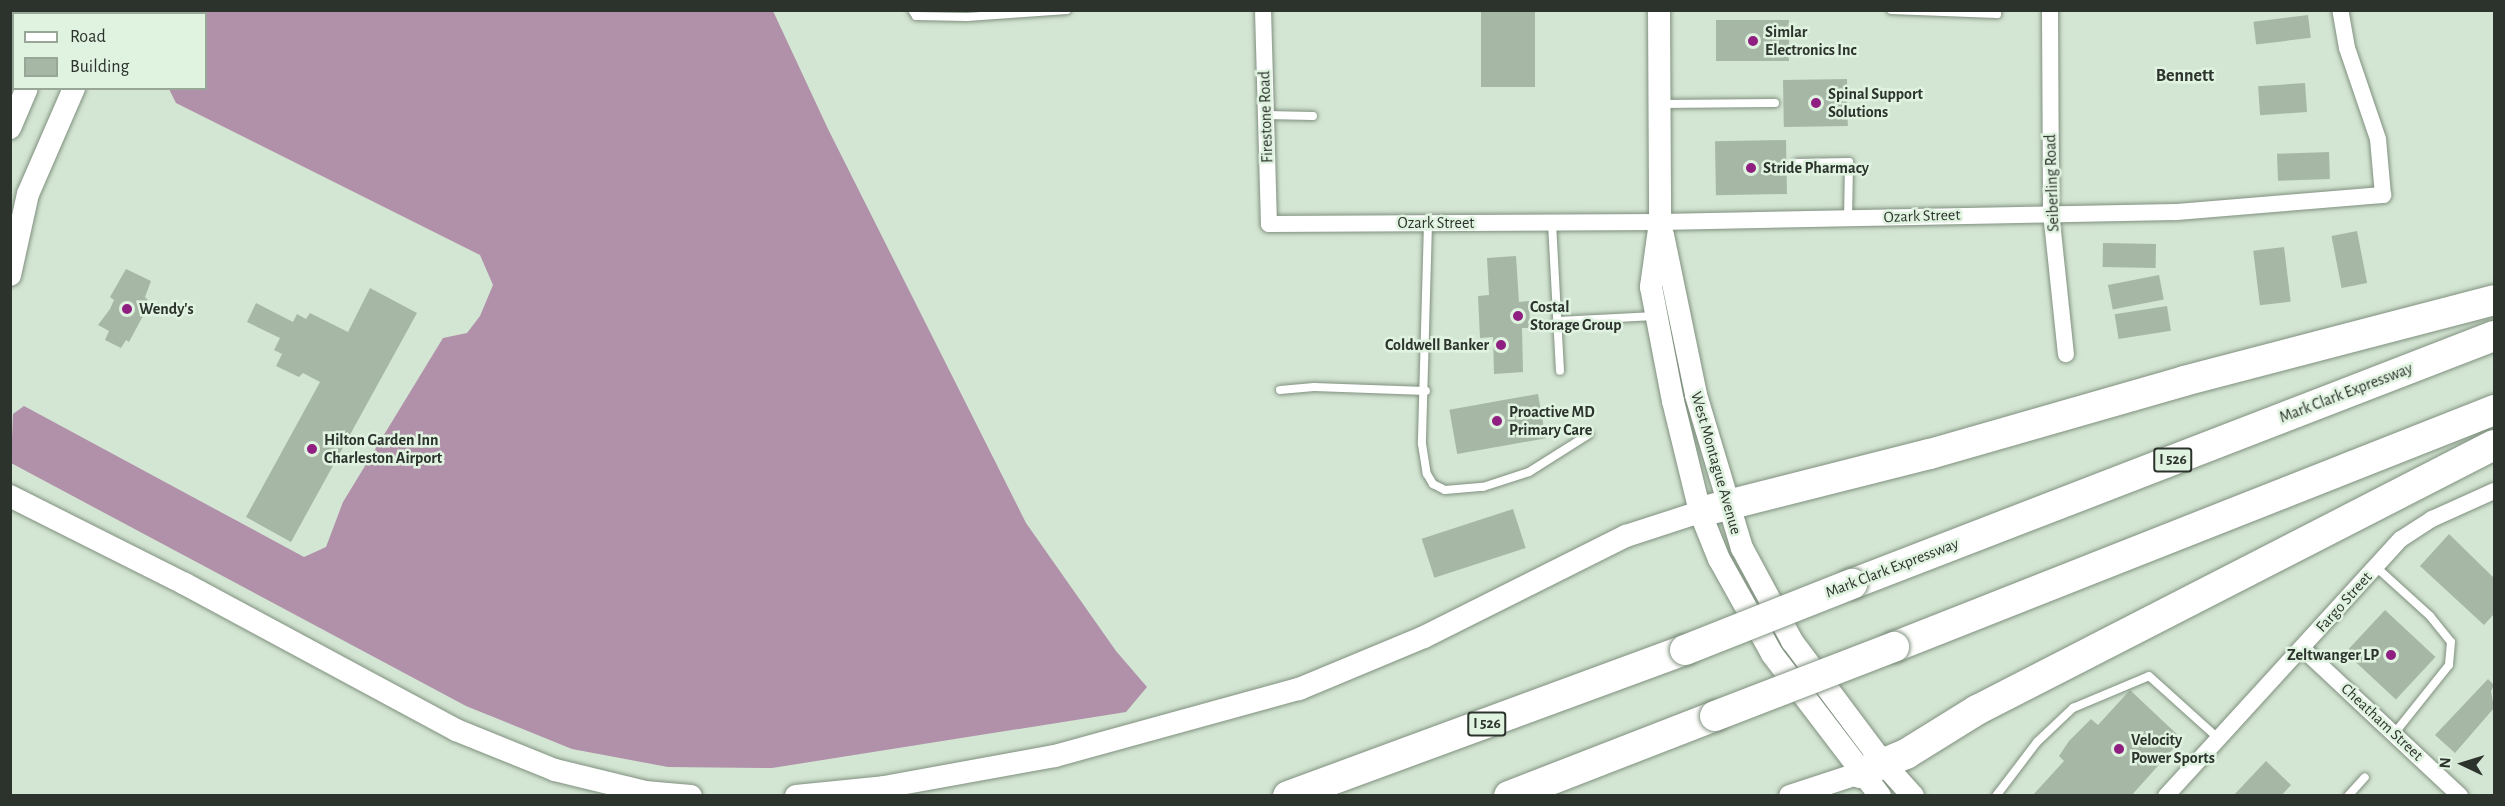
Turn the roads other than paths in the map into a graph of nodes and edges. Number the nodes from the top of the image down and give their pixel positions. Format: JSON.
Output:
{"nodes":[{"id":1,"x":912,"y":10,"type":"edge"},
{"id":2,"x":1067,"y":10,"type":"edge"},
{"id":3,"x":1263,"y":10,"type":"edge"},
{"id":4,"x":1659,"y":10,"type":"edge"},
{"id":5,"x":1891,"y":10,"type":"edge"},
{"id":6,"x":1997,"y":10,"type":"edge"},
{"id":7,"x":2050,"y":10,"type":"edge"},
{"id":8,"x":2340,"y":10,"type":"edge"},
{"id":9,"x":26,"y":90,"type":"edge"},
{"id":10,"x":73,"y":90,"type":"edge"},
{"id":11,"x":1775,"y":103,"type":"dead end"},
{"id":12,"x":1659,"y":104,"type":"junction"},
{"id":13,"x":1266,"y":115,"type":"junction"},
{"id":14,"x":1313,"y":116,"type":"dead end"},
{"id":15,"x":10,"y":128,"type":"edge"},
{"id":16,"x":1797,"y":163,"type":"dead end"},
{"id":17,"x":2051,"y":212,"type":"junction"},
{"id":18,"x":1848,"y":218,"type":"junction"},
{"id":19,"x":1660,"y":222,"type":"junction"},
{"id":20,"x":1428,"y":223,"type":"junction"},
{"id":21,"x":1552,"y":223,"type":"junction"},
{"id":22,"x":1269,"y":224,"type":"joint"},
{"id":23,"x":10,"y":275,"type":"edge"},
{"id":24,"x":2494,"y":300,"type":"edge"},
{"id":25,"x":1656,"y":316,"type":"junction"},
{"id":26,"x":1557,"y":321,"type":"junction"},
{"id":27,"x":2494,"y":336,"type":"edge"},
{"id":28,"x":2066,"y":354,"type":"dead end"},
{"id":29,"x":1560,"y":371,"type":"dead end"},
{"id":30,"x":1280,"y":390,"type":"dead end"},
{"id":31,"x":1426,"y":391,"type":"junction"},
{"id":32,"x":2494,"y":410,"type":"edge"},
{"id":33,"x":1589,"y":434,"type":"dead end"},
{"id":34,"x":2494,"y":445,"type":"edge"},
{"id":35,"x":2494,"y":491,"type":"edge"},
{"id":36,"x":10,"y":496,"type":"edge"},
{"id":37,"x":1713,"y":508,"type":"junction"},
{"id":38,"x":2376,"y":567,"type":"junction"},
{"id":39,"x":2303,"y":649,"type":"junction"},
{"id":40,"x":2394,"y":734,"type":"junction"},
{"id":41,"x":2218,"y":739,"type":"junction"},
{"id":42,"x":1872,"y":768,"type":"junction"},
{"id":43,"x":2365,"y":777,"type":"dead end"},
{"id":44,"x":691,"y":795,"type":"edge"},
{"id":45,"x":796,"y":795,"type":"edge"},
{"id":46,"x":1288,"y":795,"type":"edge"},
{"id":47,"x":1509,"y":795,"type":"edge"},
{"id":48,"x":1790,"y":795,"type":"edge"},
{"id":49,"x":1880,"y":795,"type":"edge"},
{"id":50,"x":1913,"y":795,"type":"edge"},
{"id":51,"x":1996,"y":795,"type":"edge"},
{"id":52,"x":2166,"y":795,"type":"edge"},
{"id":53,"x":2348,"y":795,"type":"edge"},
{"id":54,"x":2460,"y":795,"type":"edge"}],
"edges":[{"from":1,"to":2,"type":"lane"},
{"from":3,"to":13,"type":"street","name":"Firestone Road"},
{"from":4,"to":12,"type":"main road","name":"West Montague Avenue"},
{"from":5,"to":6,"type":"lane"},
{"from":7,"to":17,"type":"street","name":"Seiberling Road"},
{"from":8,"to":17,"type":"street","name":"Ozark Street"},
{"from":9,"to":15,"type":"main road"},
{"from":10,"to":23,"type":"main road"},
{"from":11,"to":12,"type":"lane"},
{"from":12,"to":19,"type":"main road","name":"West Montague Avenue"},
{"from":13,"to":14,"type":"lane"},
{"from":13,"to":22,"type":"street","name":"Firestone Road"},
{"from":16,"to":18,"type":"lane"},
{"from":17,"to":18,"type":"street","name":"Ozark Street"},
{"from":17,"to":28,"type":"street","name":"Seiberling Road"},
{"from":18,"to":19,"type":"street","name":"Ozark Street"},
{"from":19,"to":21,"type":"street","name":"Ozark Street"},
{"from":19,"to":25,"type":"main road","name":"West Montague Avenue"},
{"from":19,"to":37,"type":"main road","name":"West Montague Avenue"},
{"from":20,"to":21,"type":"street","name":"Ozark Street"},
{"from":20,"to":22,"type":"street","name":"Ozark Street"},
{"from":20,"to":31,"type":"lane"},
{"from":21,"to":26,"type":"lane"},
{"from":24,"to":37,"type":"highway"},
{"from":25,"to":26,"type":"lane"},
{"from":25,"to":37,"type":"main road","name":"West Montague Avenue"},
{"from":26,"to":29,"type":"lane"},
{"from":27,"to":46,"type":"highway","name":"Mark Clark Expressway","number":"I 526","bridge":true},
{"from":30,"to":31,"type":"lane"},
{"from":31,"to":33,"type":"lane"},
{"from":32,"to":47,"type":"highway","bridge":true},
{"from":34,"to":42,"type":"highway"},
{"from":35,"to":38,"type":"street","name":"Fargo Street"},
{"from":36,"to":44,"type":"main road"},
{"from":37,"to":42,"type":"main road","name":"West Montague Avenue"},
{"from":37,"to":45,"type":"main road"},
{"from":38,"to":39,"type":"street","name":"Fargo Street"},
{"from":38,"to":40,"type":"lane"},
{"from":39,"to":40,"type":"street","name":"Cheatham Street"},
{"from":39,"to":41,"type":"street","name":"Fargo Street"},
{"from":40,"to":54,"type":"street","name":"Cheatham Street"},
{"from":41,"to":51,"type":"lane"},
{"from":41,"to":52,"type":"street","name":"Fargo Street"},
{"from":42,"to":48,"type":"main road"},
{"from":42,"to":49,"type":"main road","name":"West Montague Avenue"},
{"from":42,"to":50,"type":"main road","name":"West Montague Avenue"},
{"from":43,"to":53,"type":"lane"}]}
